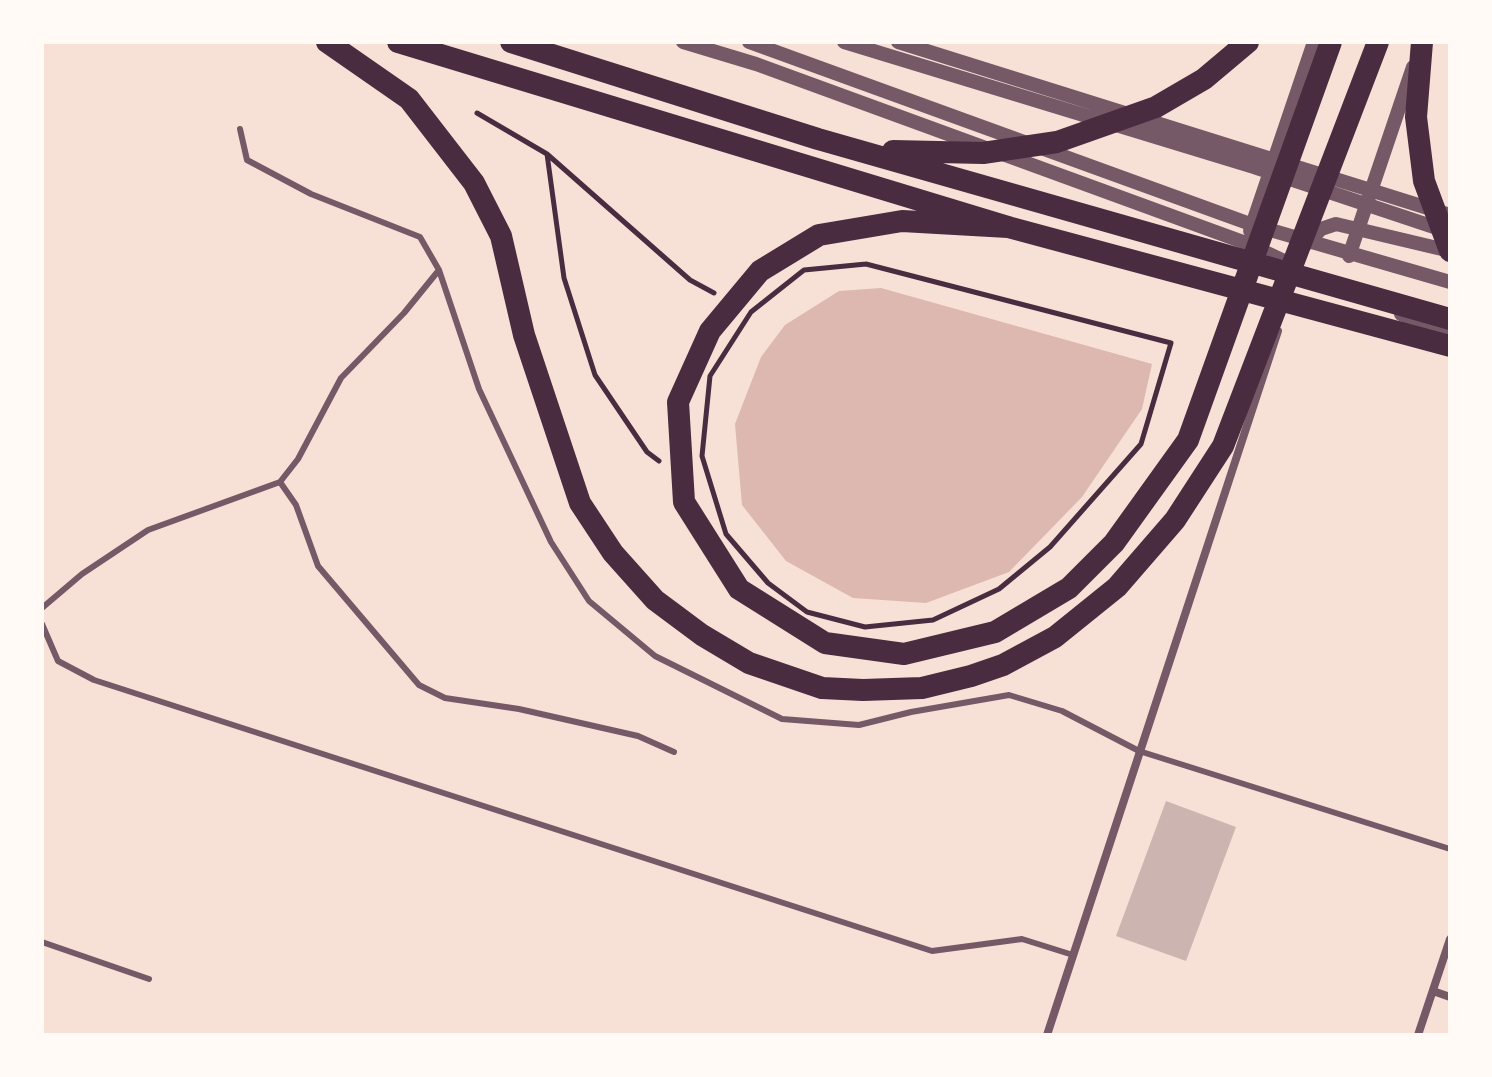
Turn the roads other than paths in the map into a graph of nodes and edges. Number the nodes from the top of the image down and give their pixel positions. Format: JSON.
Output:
{"nodes":[{"id":1,"x":327,"y":42,"type":"edge"},
{"id":2,"x":398,"y":42,"type":"edge"},
{"id":3,"x":511,"y":42,"type":"edge"},
{"id":4,"x":683,"y":42,"type":"edge"},
{"id":5,"x":749,"y":42,"type":"edge"},
{"id":6,"x":844,"y":42,"type":"edge"},
{"id":7,"x":898,"y":42,"type":"edge"},
{"id":8,"x":1248,"y":42,"type":"edge"},
{"id":9,"x":1314,"y":42,"type":"edge"},
{"id":10,"x":1331,"y":42,"type":"edge"},
{"id":11,"x":1378,"y":42,"type":"edge"},
{"id":12,"x":1422,"y":42,"type":"edge"},
{"id":13,"x":240,"y":129,"type":"dead end"},
{"id":14,"x":818,"y":139,"type":"junction"},
{"id":15,"x":1274,"y":167,"type":"junction"},
{"id":16,"x":1368,"y":197,"type":"junction"},
{"id":17,"x":1450,"y":215,"type":"edge"},
{"id":18,"x":1253,"y":225,"type":"junction"},
{"id":19,"x":1008,"y":227,"type":"junction"},
{"id":20,"x":1359,"y":228,"type":"junction"},
{"id":21,"x":1450,"y":233,"type":"edge"},
{"id":22,"x":1246,"y":243,"type":"junction"},
{"id":23,"x":1308,"y":243,"type":"junction"},
{"id":24,"x":1450,"y":251,"type":"edge"},
{"id":25,"x":1349,"y":256,"type":"junction"},
{"id":26,"x":1299,"y":269,"type":"junction"},
{"id":27,"x":439,"y":270,"type":"junction"},
{"id":28,"x":1450,"y":282,"type":"edge"},
{"id":29,"x":1450,"y":319,"type":"edge"},
{"id":30,"x":1450,"y":336,"type":"edge"},
{"id":31,"x":1450,"y":346,"type":"edge"},
{"id":32,"x":280,"y":482,"type":"junction"},
{"id":33,"x":42,"y":608,"type":"edge"},
{"id":34,"x":42,"y":624,"type":"edge"},
{"id":35,"x":1139,"y":751,"type":"junction"},
{"id":36,"x":674,"y":752,"type":"dead end"},
{"id":37,"x":1450,"y":849,"type":"edge"},
{"id":38,"x":1450,"y":939,"type":"edge"},
{"id":39,"x":42,"y":942,"type":"edge"},
{"id":40,"x":1073,"y":955,"type":"junction"},
{"id":41,"x":149,"y":979,"type":"dead end"},
{"id":42,"x":1433,"y":991,"type":"junction"},
{"id":43,"x":1450,"y":997,"type":"edge"},
{"id":44,"x":1047,"y":1035,"type":"edge"},
{"id":45,"x":1418,"y":1035,"type":"edge"}],
"edges":[{"from":1,"to":11,"type":"highway"},
{"from":2,"to":19,"type":"highway"},
{"from":3,"to":14,"type":"highway"},
{"from":4,"to":22,"type":"street"},
{"from":5,"to":18,"type":"street"},
{"from":6,"to":15,"type":"street"},
{"from":7,"to":15,"type":"street"},
{"from":8,"to":14,"type":"highway"},
{"from":9,"to":15,"type":"street"},
{"from":10,"to":19,"type":"highway"},
{"from":12,"to":16,"type":"street"},
{"from":12,"to":24,"type":"highway"},
{"from":13,"to":27,"type":"lane"},
{"from":14,"to":29,"type":"highway"},
{"from":15,"to":16,"type":"street"},
{"from":15,"to":18,"type":"street"},
{"from":16,"to":17,"type":"street"},
{"from":16,"to":20,"type":"street"},
{"from":16,"to":21,"type":"street"},
{"from":18,"to":22,"type":"street"},
{"from":18,"to":23,"type":"street"},
{"from":19,"to":31,"type":"highway"},
{"from":20,"to":23,"type":"street"},
{"from":20,"to":24,"type":"street"},
{"from":20,"to":25,"type":"street"},
{"from":22,"to":26,"type":"street"},
{"from":23,"to":25,"type":"street"},
{"from":23,"to":26,"type":"street"},
{"from":25,"to":28,"type":"street"},
{"from":26,"to":30,"type":"street"},
{"from":26,"to":35,"type":"street"},
{"from":27,"to":32,"type":"lane"},
{"from":27,"to":35,"type":"lane"},
{"from":32,"to":33,"type":"lane"},
{"from":32,"to":36,"type":"lane"},
{"from":34,"to":40,"type":"lane"},
{"from":35,"to":37,"type":"lane"},
{"from":35,"to":40,"type":"street"},
{"from":38,"to":42,"type":"street"},
{"from":39,"to":41,"type":"lane"},
{"from":40,"to":44,"type":"street"},
{"from":42,"to":43,"type":"street"},
{"from":42,"to":45,"type":"street"}]}
